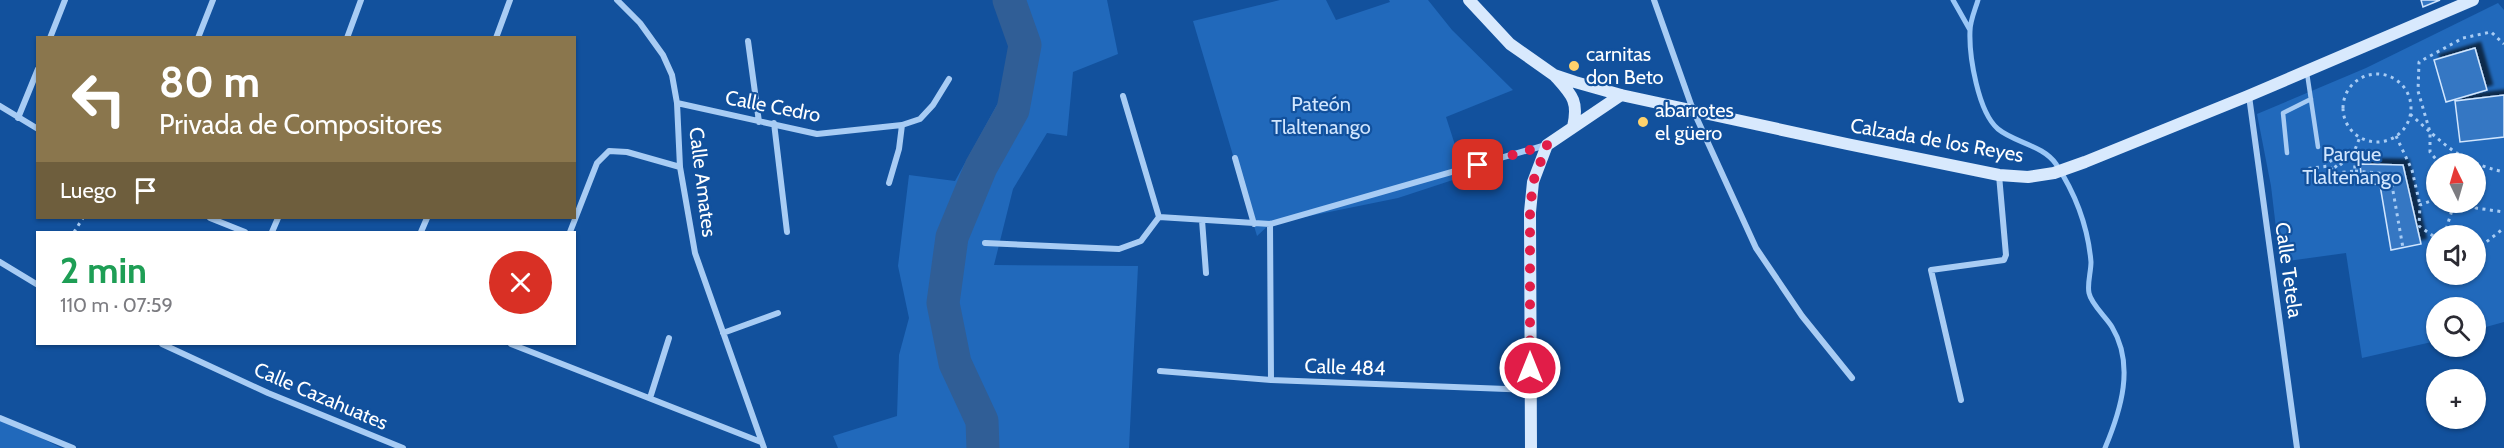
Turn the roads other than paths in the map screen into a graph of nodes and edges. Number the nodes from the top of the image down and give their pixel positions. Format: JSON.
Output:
{"nodes":[{"id":1,"x":65,"y":0,"type":"edge"},
{"id":2,"x":213,"y":0,"type":"edge"},
{"id":3,"x":361,"y":0,"type":"edge"},
{"id":4,"x":510,"y":0,"type":"edge"},
{"id":5,"x":617,"y":0,"type":"edge"},
{"id":6,"x":1469,"y":0,"type":"edge"},
{"id":7,"x":1654,"y":0,"type":"edge"},
{"id":8,"x":2473,"y":0,"type":"edge"},
{"id":9,"x":51,"y":36,"type":"edge"},
{"id":10,"x":199,"y":36,"type":"edge"},
{"id":11,"x":347,"y":36,"type":"edge"},
{"id":12,"x":497,"y":36,"type":"edge"},
{"id":13,"x":748,"y":41,"type":"dead end"},
{"id":14,"x":2307,"y":71,"type":"junction"},
{"id":15,"x":36,"y":74,"type":"edge"},
{"id":16,"x":1554,"y":75,"type":"junction"},
{"id":17,"x":949,"y":79,"type":"dead end"},
{"id":18,"x":1123,"y":96,"type":"dead end"},
{"id":19,"x":1621,"y":96,"type":"junction"},
{"id":20,"x":2248,"y":96,"type":"junction"},
{"id":21,"x":2311,"y":99,"type":"junction"},
{"id":22,"x":677,"y":103,"type":"junction"},
{"id":23,"x":0,"y":106,"type":"edge"},
{"id":24,"x":1695,"y":116,"type":"junction"},
{"id":25,"x":18,"y":118,"type":"junction"},
{"id":26,"x":759,"y":122,"type":"junction"},
{"id":27,"x":774,"y":123,"type":"junction"},
{"id":28,"x":902,"y":125,"type":"junction"},
{"id":29,"x":1573,"y":127,"type":"junction"},
{"id":30,"x":36,"y":128,"type":"edge"},
{"id":31,"x":1547,"y":145,"type":"junction"},
{"id":32,"x":2318,"y":147,"type":"dead end"},
{"id":33,"x":2286,"y":153,"type":"dead end"},
{"id":34,"x":1235,"y":158,"type":"dead end"},
{"id":35,"x":680,"y":167,"type":"junction"},
{"id":36,"x":1999,"y":175,"type":"junction"},
{"id":37,"x":890,"y":183,"type":"dead end"},
{"id":38,"x":576,"y":217,"type":"edge"},
{"id":39,"x":1159,"y":217,"type":"junction"},
{"id":40,"x":212,"y":219,"type":"edge"},
{"id":41,"x":1202,"y":220,"type":"junction"},
{"id":42,"x":1254,"y":224,"type":"junction"},
{"id":43,"x":1270,"y":224,"type":"junction"},
{"id":44,"x":242,"y":231,"type":"edge"},
{"id":45,"x":787,"y":232,"type":"dead end"},
{"id":46,"x":985,"y":243,"type":"dead end"},
{"id":47,"x":0,"y":262,"type":"edge"},
{"id":48,"x":1206,"y":273,"type":"dead end"},
{"id":49,"x":36,"y":284,"type":"edge"},
{"id":50,"x":778,"y":313,"type":"dead end"},
{"id":51,"x":723,"y":333,"type":"junction"},
{"id":52,"x":669,"y":338,"type":"dead end"},
{"id":53,"x":164,"y":345,"type":"edge"},
{"id":54,"x":527,"y":347,"type":"edge"},
{"id":55,"x":1160,"y":370,"type":"dead end"},
{"id":56,"x":1852,"y":378,"type":"dead end"},
{"id":57,"x":1271,"y":380,"type":"junction"},
{"id":58,"x":1530,"y":390,"type":"junction"},
{"id":59,"x":650,"y":398,"type":"junction"},
{"id":60,"x":1961,"y":400,"type":"dead end"},
{"id":61,"x":0,"y":418,"type":"edge"},
{"id":62,"x":762,"y":445,"type":"edge"},
{"id":63,"x":73,"y":448,"type":"edge"},
{"id":64,"x":403,"y":448,"type":"edge"},
{"id":65,"x":1531,"y":448,"type":"edge"},
{"id":66,"x":2297,"y":448,"type":"edge"}],
"edges":[{"from":1,"to":9,"type":"street"},
{"from":2,"to":10,"type":"street"},
{"from":3,"to":11,"type":"street"},
{"from":4,"to":12,"type":"street"},
{"from":5,"to":22,"type":"street","name":"Calle Amates"},
{"from":6,"to":16,"type":"street","name":"Calzada de los Reyes"},
{"from":7,"to":24,"type":"street"},
{"from":8,"to":14,"type":"street","name":"Calzada de los Reyes"},
{"from":13,"to":26,"type":"street"},
{"from":14,"to":20,"type":"street","name":"Calzada de los Reyes"},
{"from":14,"to":21,"type":"lane"},
{"from":15,"to":25,"type":"street"},
{"from":16,"to":19,"type":"street","name":"Calzada de los Reyes"},
{"from":16,"to":29,"type":"street"},
{"from":17,"to":28,"type":"street","name":"Calle Cedro"},
{"from":18,"to":39,"type":"street"},
{"from":19,"to":24,"type":"street","name":"Calzada de los Reyes"},
{"from":19,"to":29,"type":"street"},
{"from":20,"to":36,"type":"street","name":"Calzada de los Reyes"},
{"from":20,"to":66,"type":"street","name":"Calle Tetela"},
{"from":21,"to":32,"type":"lane"},
{"from":21,"to":33,"type":"lane"},
{"from":22,"to":26,"type":"street","name":"Calle Cedro"},
{"from":22,"to":35,"type":"street","name":"Calle Amates"},
{"from":23,"to":25,"type":"street"},
{"from":24,"to":36,"type":"street","name":"Calzada de los Reyes"},
{"from":24,"to":56,"type":"street"},
{"from":25,"to":30,"type":"street"},
{"from":26,"to":27,"type":"street","name":"Calle Cedro"},
{"from":27,"to":28,"type":"street","name":"Calle Cedro"},
{"from":27,"to":45,"type":"street"},
{"from":28,"to":37,"type":"street"},
{"from":29,"to":31,"type":"street"},
{"from":31,"to":43,"type":"street"},
{"from":31,"to":58,"type":"street"},
{"from":34,"to":42,"type":"street"},
{"from":35,"to":38,"type":"street"},
{"from":35,"to":51,"type":"street","name":"Calle Amates"},
{"from":36,"to":60,"type":"street"},
{"from":39,"to":41,"type":"street"},
{"from":39,"to":46,"type":"street"},
{"from":40,"to":44,"type":"street"},
{"from":41,"to":42,"type":"street"},
{"from":41,"to":48,"type":"street"},
{"from":42,"to":43,"type":"street"},
{"from":43,"to":57,"type":"street"},
{"from":47,"to":49,"type":"street"},
{"from":50,"to":51,"type":"street"},
{"from":51,"to":62,"type":"street","name":"Calle Amates"},
{"from":52,"to":59,"type":"street"},
{"from":53,"to":64,"type":"street","name":"Calle Cazahuates"},
{"from":54,"to":59,"type":"street"},
{"from":55,"to":57,"type":"street","name":"Calle 484"},
{"from":57,"to":58,"type":"street","name":"Calle 484"},
{"from":58,"to":65,"type":"street"},
{"from":59,"to":62,"type":"street"},
{"from":61,"to":63,"type":"street"}]}
